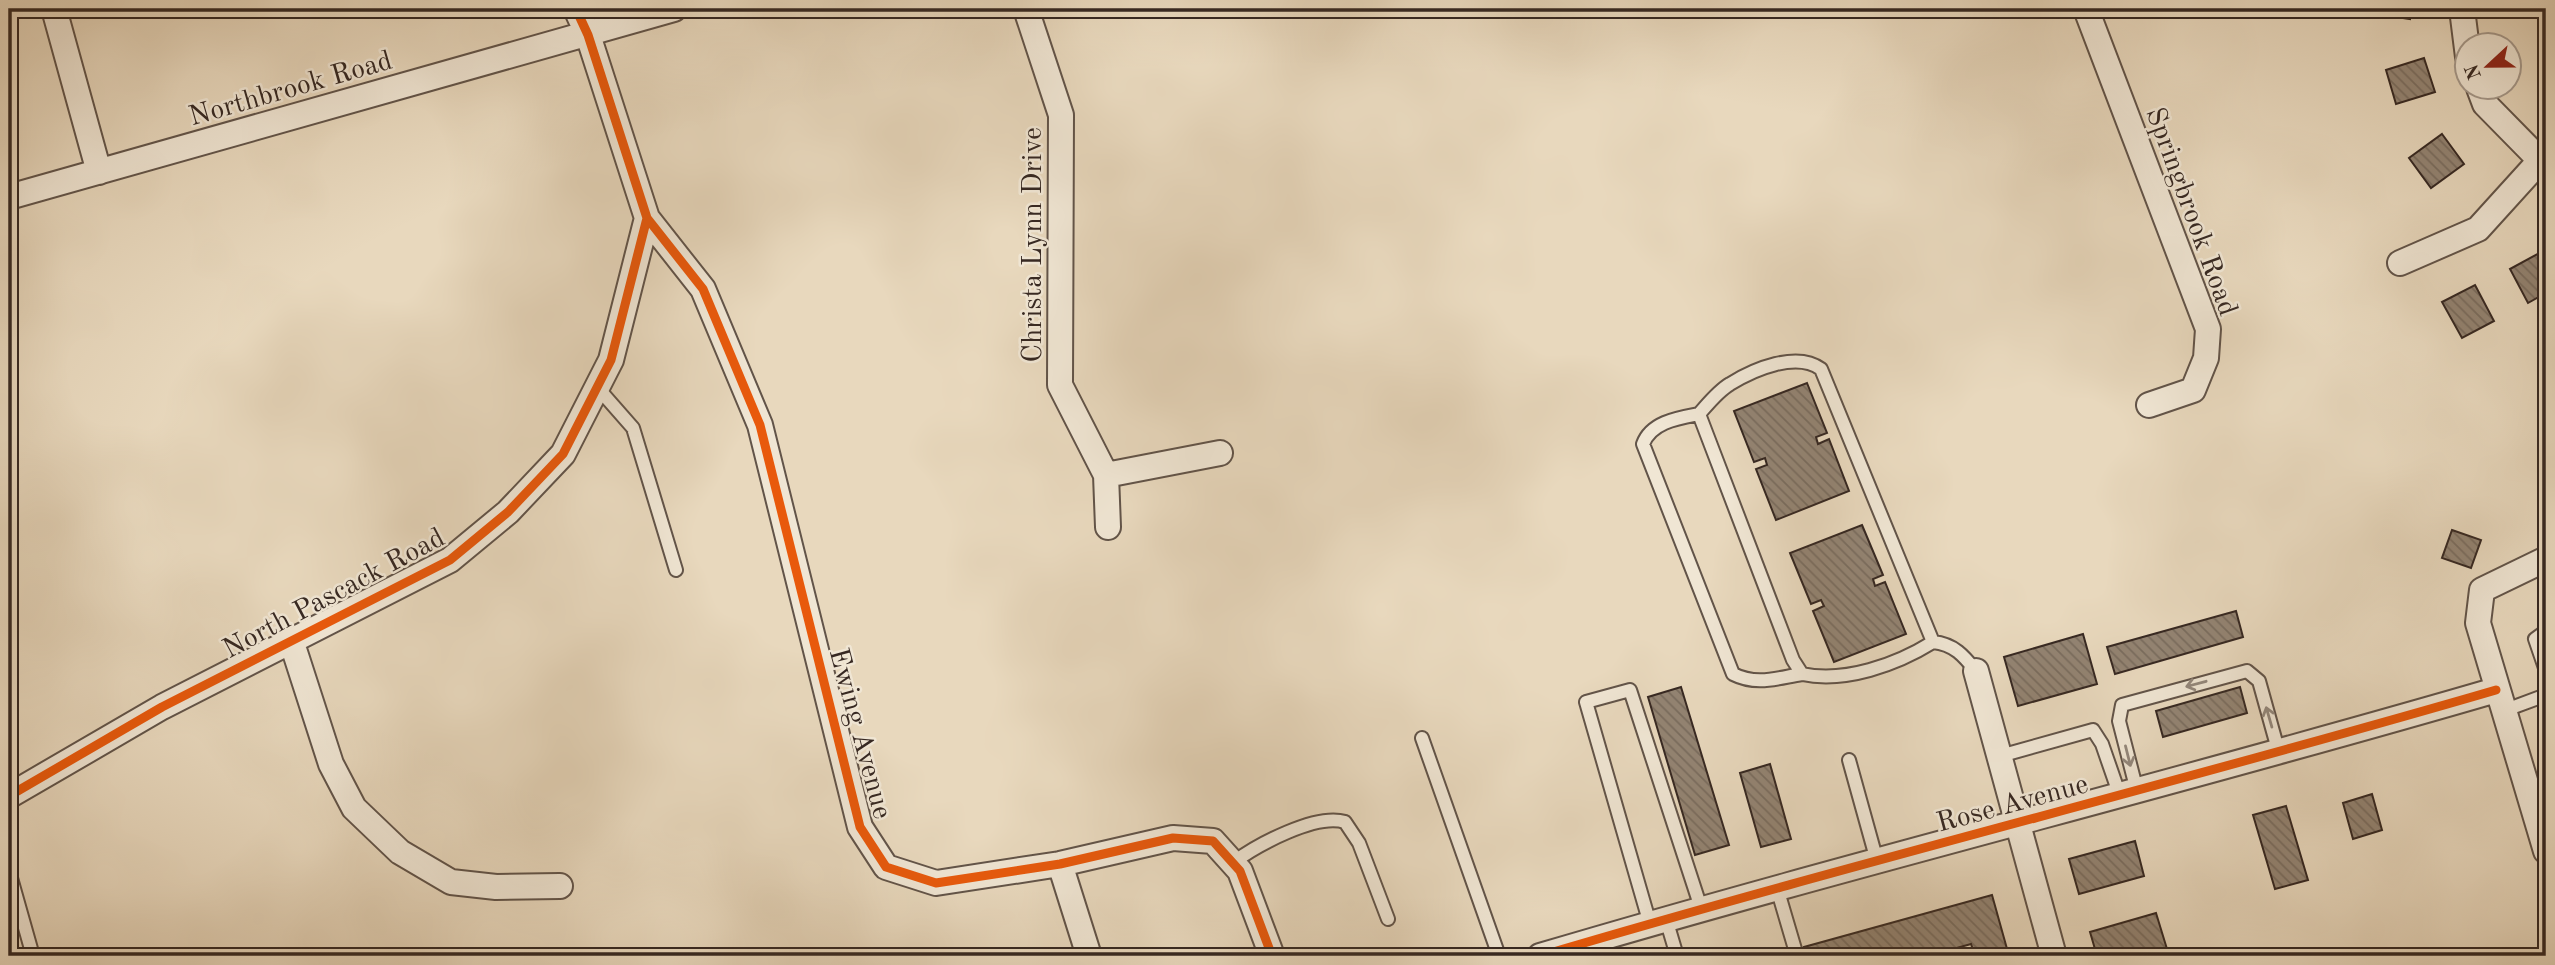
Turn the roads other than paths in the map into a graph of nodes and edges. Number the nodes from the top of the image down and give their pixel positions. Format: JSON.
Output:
{"nodes":[{"id":1,"x":54,"y":9,"type":"edge"},
{"id":2,"x":576,"y":9,"type":"edge"},
{"id":3,"x":674,"y":9,"type":"edge"},
{"id":4,"x":1026,"y":9,"type":"edge"},
{"id":5,"x":2086,"y":9,"type":"edge"},
{"id":6,"x":2462,"y":9,"type":"edge"},
{"id":7,"x":2465,"y":32,"type":"edge"},
{"id":8,"x":588,"y":35,"type":"junction"},
{"id":9,"x":2483,"y":102,"type":"edge"},
{"id":10,"x":2544,"y":157,"type":"edge"},
{"id":11,"x":99,"y":172,"type":"junction"},
{"id":12,"x":9,"y":197,"type":"edge"},
{"id":13,"x":648,"y":218,"type":"junction"},
{"id":14,"x":2400,"y":263,"type":"dead end"},
{"id":15,"x":597,"y":387,"type":"junction"},
{"id":16,"x":2148,"y":405,"type":"dead end"},
{"id":17,"x":1699,"y":414,"type":"junction"},
{"id":18,"x":1220,"y":453,"type":"dead end"},
{"id":19,"x":1106,"y":475,"type":"junction"},
{"id":20,"x":1108,"y":527,"type":"dead end"},
{"id":21,"x":2546,"y":559,"type":"edge"},
{"id":22,"x":676,"y":570,"type":"dead end"},
{"id":23,"x":2546,"y":631,"type":"edge"},
{"id":24,"x":1933,"y":642,"type":"junction"},
{"id":25,"x":292,"y":643,"type":"junction"},
{"id":26,"x":1976,"y":671,"type":"joint"},
{"id":27,"x":2546,"y":671,"type":"edge"},
{"id":28,"x":1802,"y":674,"type":"junction"},
{"id":29,"x":2546,"y":695,"type":"edge"},
{"id":30,"x":2499,"y":701,"type":"junction"},
{"id":31,"x":1422,"y":738,"type":"dead end"},
{"id":32,"x":2279,"y":753,"type":"junction"},
{"id":33,"x":2000,"y":756,"type":"junction"},
{"id":34,"x":1849,"y":760,"type":"dead end"},
{"id":35,"x":2129,"y":794,"type":"junction"},
{"id":36,"x":9,"y":796,"type":"edge"},
{"id":37,"x":2019,"y":823,"type":"junction"},
{"id":38,"x":2546,"y":851,"type":"edge"},
{"id":39,"x":1877,"y":861,"type":"junction"},
{"id":40,"x":1234,"y":862,"type":"junction"},
{"id":41,"x":1060,"y":864,"type":"junction"},
{"id":42,"x":9,"y":871,"type":"edge"},
{"id":43,"x":560,"y":886,"type":"dead end"},
{"id":44,"x":1777,"y":888,"type":"junction"},
{"id":45,"x":1701,"y":908,"type":"junction"},
{"id":46,"x":1388,"y":919,"type":"dead end"},
{"id":47,"x":1658,"y":921,"type":"junction"},
{"id":48,"x":33,"y":956,"type":"edge"},
{"id":49,"x":1089,"y":956,"type":"edge"},
{"id":50,"x":1272,"y":956,"type":"edge"},
{"id":51,"x":1499,"y":956,"type":"edge"},
{"id":52,"x":1540,"y":956,"type":"edge"},
{"id":53,"x":1677,"y":956,"type":"edge"},
{"id":54,"x":1797,"y":956,"type":"edge"},
{"id":55,"x":2053,"y":956,"type":"edge"}],
"edges":[{"from":1,"to":11,"type":"street"},
{"from":2,"to":8,"type":"street"},
{"from":3,"to":8,"type":"street"},
{"from":4,"to":19,"type":"street","name":"Christa Lynn Drive"},
{"from":5,"to":16,"type":"street","name":"Springbrook Road"},
{"from":6,"to":7,"type":"street"},
{"from":8,"to":11,"type":"street","name":"Northbrook Road"},
{"from":8,"to":13,"type":"street"},
{"from":9,"to":10,"type":"street"},
{"from":10,"to":14,"type":"street"},
{"from":11,"to":12,"type":"street","name":"Northbrook Road"},
{"from":13,"to":15,"type":"street","name":"North Pascack Road"},
{"from":13,"to":41,"type":"street","name":"Ewing Avenue"},
{"from":15,"to":22,"type":"lane"},
{"from":15,"to":25,"type":"street","name":"North Pascack Road"},
{"from":17,"to":24,"type":"lane"},
{"from":17,"to":28,"type":"lane"},
{"from":17,"to":28,"type":"lane"},
{"from":18,"to":19,"type":"street"},
{"from":19,"to":20,"type":"street","name":"Christa Lynn Drive"},
{"from":21,"to":30,"type":"street"},
{"from":23,"to":27,"type":"lane"},
{"from":24,"to":26,"type":"lane"},
{"from":24,"to":28,"type":"lane"},
{"from":25,"to":36,"type":"street","name":"North Pascack Road"},
{"from":25,"to":43,"type":"street"},
{"from":26,"to":33,"type":"street"},
{"from":29,"to":30,"type":"lane"},
{"from":30,"to":32,"type":"street","name":"Rose Avenue"},
{"from":30,"to":38,"type":"street"},
{"from":31,"to":51,"type":"lane"},
{"from":32,"to":35,"type":"street","name":"Rose Avenue"},
{"from":32,"to":35,"type":"lane","one_way":true},
{"from":33,"to":35,"type":"lane"},
{"from":33,"to":37,"type":"street"},
{"from":34,"to":39,"type":"lane"},
{"from":35,"to":37,"type":"street","name":"Rose Avenue"},
{"from":37,"to":39,"type":"street","name":"Rose Avenue"},
{"from":37,"to":55,"type":"street"},
{"from":39,"to":44,"type":"street","name":"Rose Avenue"},
{"from":40,"to":41,"type":"street","name":"Ewing Avenue"},
{"from":40,"to":46,"type":"lane"},
{"from":40,"to":50,"type":"street","name":"Ewing Avenue"},
{"from":41,"to":49,"type":"street"},
{"from":42,"to":48,"type":"lane"},
{"from":44,"to":45,"type":"street","name":"Rose Avenue"},
{"from":44,"to":54,"type":"lane"},
{"from":45,"to":47,"type":"street","name":"Rose Avenue"},
{"from":45,"to":47,"type":"lane"},
{"from":47,"to":52,"type":"street","name":"Rose Avenue"},
{"from":47,"to":53,"type":"lane"}]}
